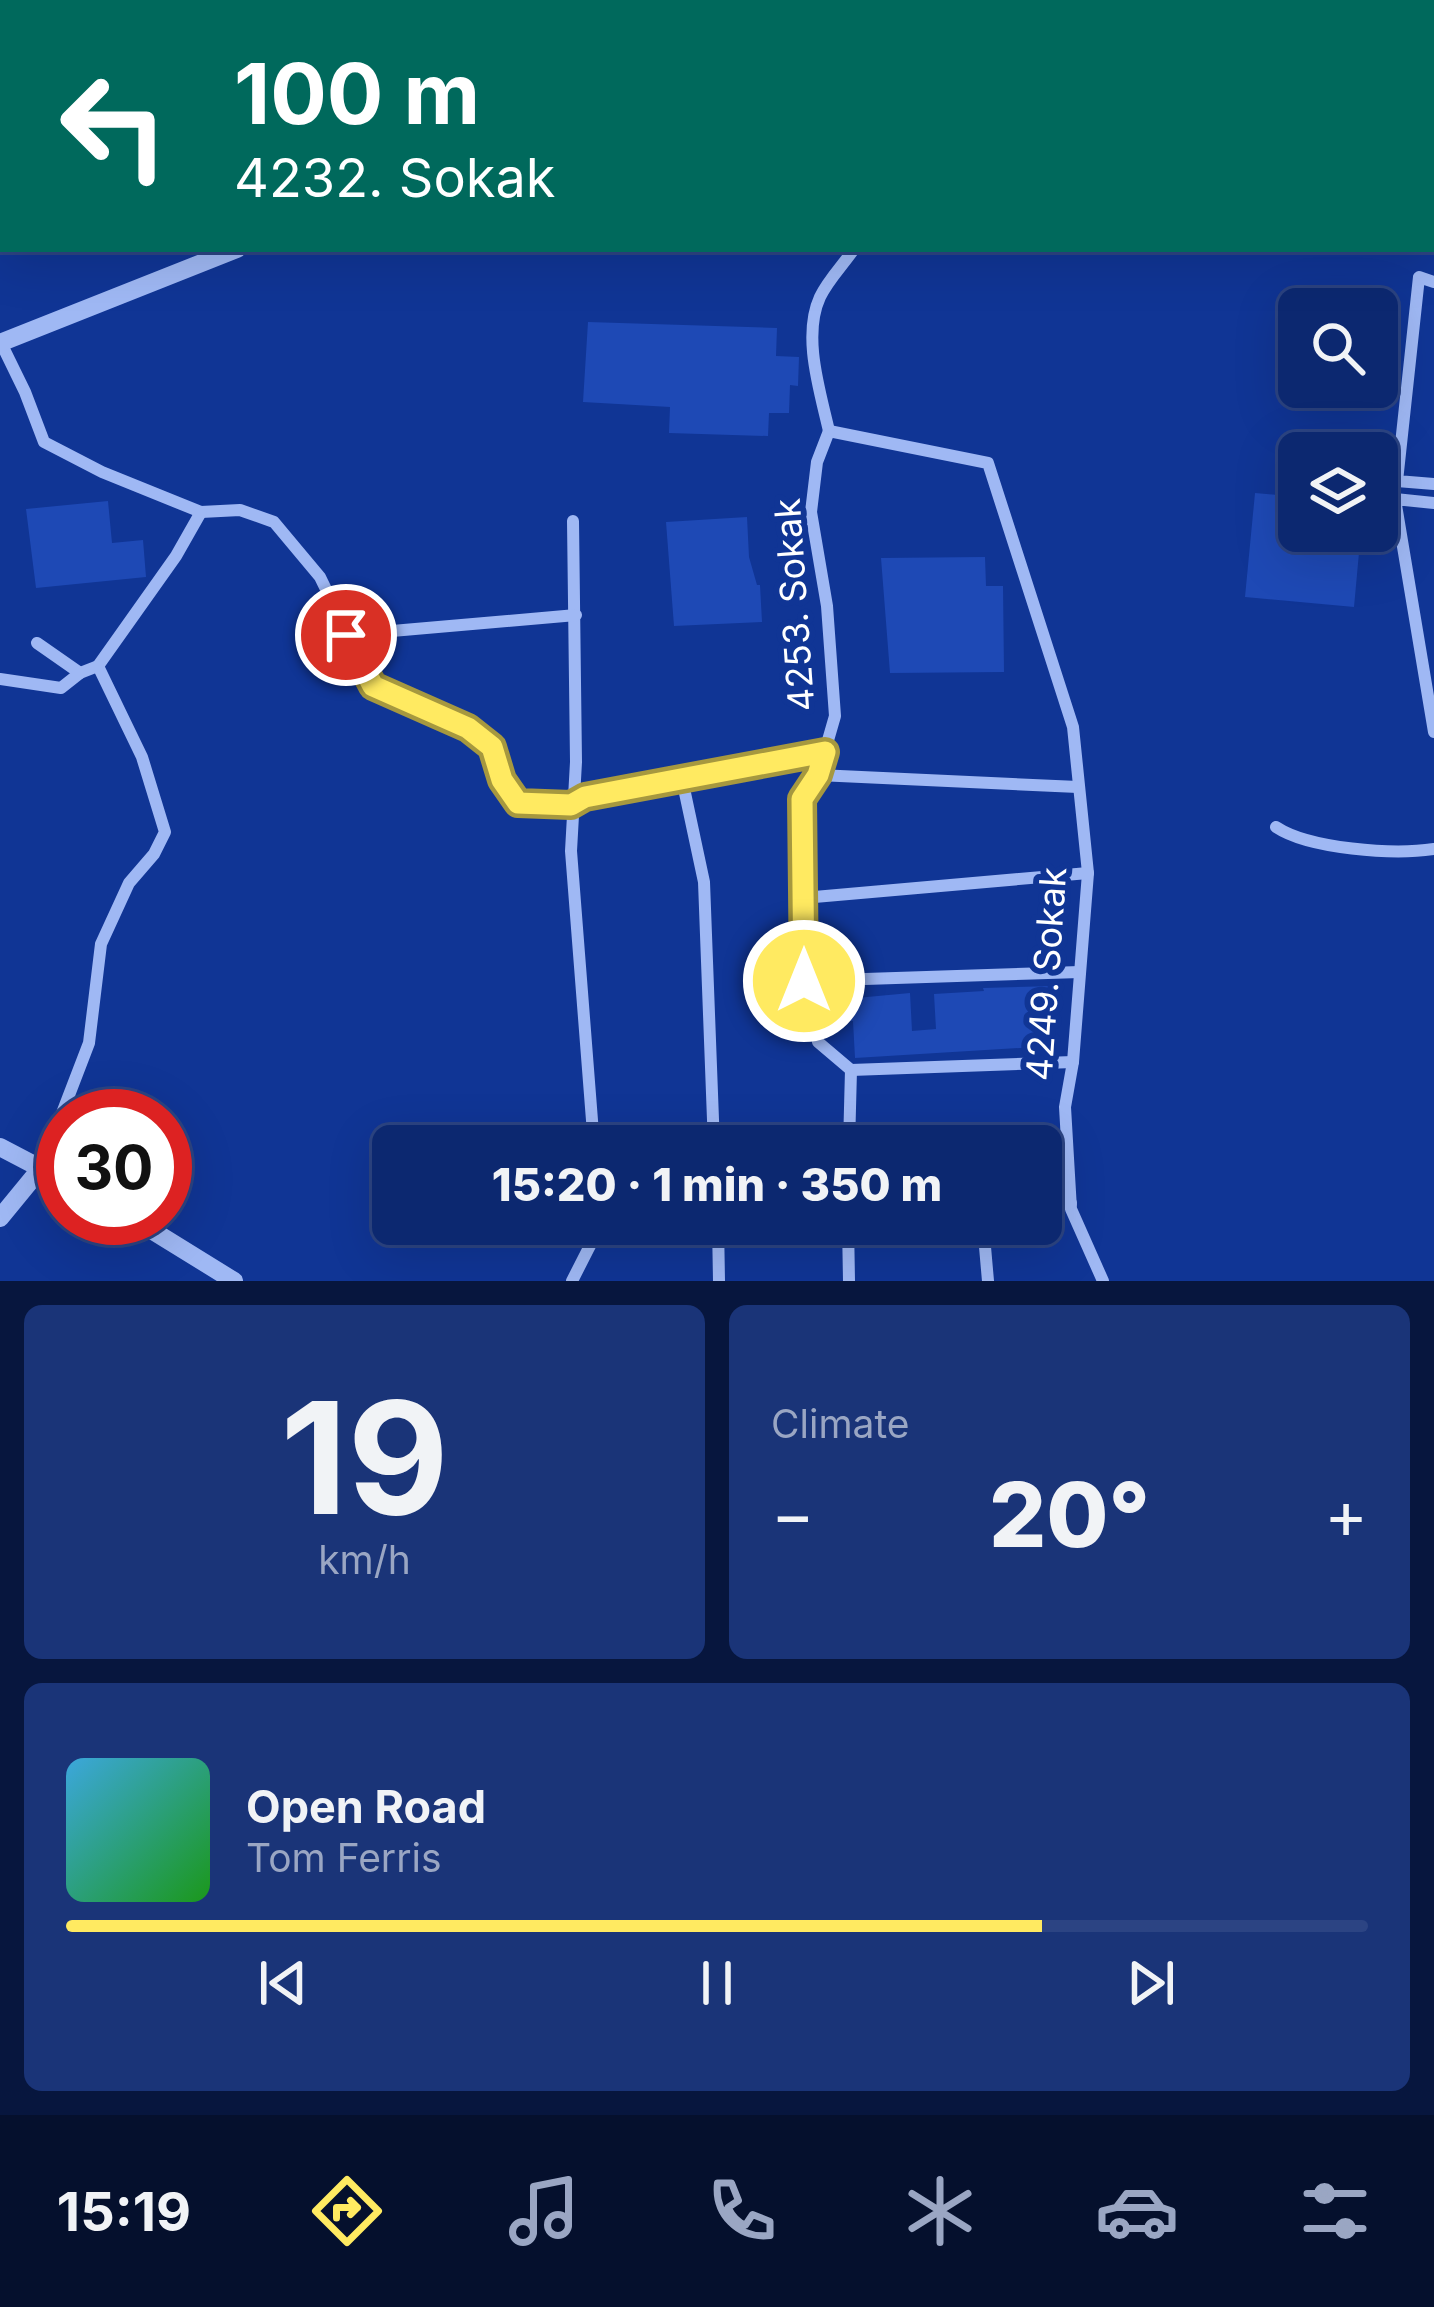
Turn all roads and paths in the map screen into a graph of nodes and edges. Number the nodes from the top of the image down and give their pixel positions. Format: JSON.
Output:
{"nodes":[{"id":1,"x":229,"y":252,"type":"edge"},
{"id":2,"x":852,"y":252,"type":"edge"},
{"id":3,"x":1434,"y":282,"type":"edge"},
{"id":4,"x":0,"y":343,"type":"edge"},
{"id":5,"x":829,"y":431,"type":"junction"},
{"id":6,"x":1434,"y":484,"type":"edge"},
{"id":7,"x":1434,"y":502,"type":"edge"},
{"id":8,"x":201,"y":512,"type":"junction"},
{"id":9,"x":573,"y":521,"type":"dead end"},
{"id":10,"x":577,"y":615,"type":"junction"},
{"id":11,"x":346,"y":635,"type":"junction"},
{"id":12,"x":37,"y":643,"type":"dead end"},
{"id":13,"x":98,"y":666,"type":"junction"},
{"id":14,"x":80,"y":673,"type":"junction"},
{"id":15,"x":0,"y":680,"type":"edge"},
{"id":16,"x":1434,"y":732,"type":"edge"},
{"id":17,"x":825,"y":752,"type":"junction"},
{"id":18,"x":818,"y":775,"type":"junction"},
{"id":19,"x":682,"y":778,"type":"junction"},
{"id":20,"x":1078,"y":787,"type":"junction"},
{"id":21,"x":571,"y":805,"type":"junction"},
{"id":22,"x":1276,"y":826,"type":"dead end"},
{"id":23,"x":1434,"y":849,"type":"edge"},
{"id":24,"x":1088,"y":873,"type":"junction"},
{"id":25,"x":803,"y":898,"type":"junction"},
{"id":26,"x":1080,"y":972,"type":"junction"},
{"id":27,"x":804,"y":981,"type":"junction"},
{"id":28,"x":1072,"y":1063,"type":"junction"},
{"id":29,"x":850,"y":1070,"type":"junction"},
{"id":30,"x":71,"y":1089,"type":"edge"},
{"id":31,"x":592,"y":1125,"type":"edge"},
{"id":32,"x":714,"y":1125,"type":"edge"},
{"id":33,"x":849,"y":1125,"type":"edge"},
{"id":34,"x":0,"y":1147,"type":"edge"},
{"id":35,"x":36,"y":1165,"type":"edge"},
{"id":36,"x":36,"y":1174,"type":"edge"},
{"id":37,"x":1071,"y":1203,"type":"junction"},
{"id":38,"x":1062,"y":1204,"type":"edge"},
{"id":39,"x":0,"y":1217,"type":"edge"},
{"id":40,"x":175,"y":1245,"type":"edge"},
{"id":41,"x":590,"y":1245,"type":"edge"},
{"id":42,"x":718,"y":1245,"type":"edge"},
{"id":43,"x":848,"y":1245,"type":"edge"},
{"id":44,"x":985,"y":1245,"type":"edge"},
{"id":45,"x":234,"y":1281,"type":"edge"},
{"id":46,"x":572,"y":1281,"type":"edge"},
{"id":47,"x":719,"y":1281,"type":"edge"},
{"id":48,"x":849,"y":1281,"type":"edge"},
{"id":49,"x":988,"y":1281,"type":"edge"},
{"id":50,"x":1103,"y":1281,"type":"edge"}],
"edges":[{"from":1,"to":4,"type":"street"},
{"from":2,"to":5,"type":"street"},
{"from":3,"to":6,"type":"street"},
{"from":4,"to":8,"type":"street"},
{"from":5,"to":17,"type":"street","name":"4253. Sokak"},
{"from":5,"to":20,"type":"street","name":"4249. Sokak"},
{"from":7,"to":16,"type":"street"},
{"from":8,"to":11,"type":"street"},
{"from":8,"to":13,"type":"street"},
{"from":9,"to":10,"type":"street"},
{"from":10,"to":11,"type":"street"},
{"from":10,"to":21,"type":"street"},
{"from":11,"to":21,"type":"street"},
{"from":12,"to":14,"type":"street"},
{"from":13,"to":14,"type":"street"},
{"from":13,"to":30,"type":"street"},
{"from":14,"to":15,"type":"street"},
{"from":17,"to":18,"type":"street","name":"4253. Sokak"},
{"from":17,"to":19,"type":"street"},
{"from":18,"to":20,"type":"street"},
{"from":18,"to":25,"type":"street","name":"4253. Sokak"},
{"from":19,"to":21,"type":"street"},
{"from":19,"to":32,"type":"street"},
{"from":20,"to":24,"type":"street","name":"4249. Sokak"},
{"from":21,"to":31,"type":"street"},
{"from":22,"to":23,"type":"street"},
{"from":24,"to":25,"type":"street"},
{"from":24,"to":26,"type":"street","name":"4249. Sokak"},
{"from":25,"to":27,"type":"street","name":"4253. Sokak"},
{"from":26,"to":27,"type":"street"},
{"from":26,"to":28,"type":"street","name":"4249. Sokak"},
{"from":27,"to":29,"type":"street","name":"4253. Sokak"},
{"from":28,"to":29,"type":"street"},
{"from":28,"to":37,"type":"street","name":"4249. Sokak"},
{"from":29,"to":33,"type":"street"},
{"from":34,"to":35,"type":"street"},
{"from":36,"to":39,"type":"street"},
{"from":37,"to":38,"type":"street"},
{"from":37,"to":50,"type":"street","name":"4249. Sokak"},
{"from":40,"to":45,"type":"street"},
{"from":41,"to":46,"type":"street"},
{"from":42,"to":47,"type":"street"},
{"from":43,"to":48,"type":"street"},
{"from":44,"to":49,"type":"street"}]}
